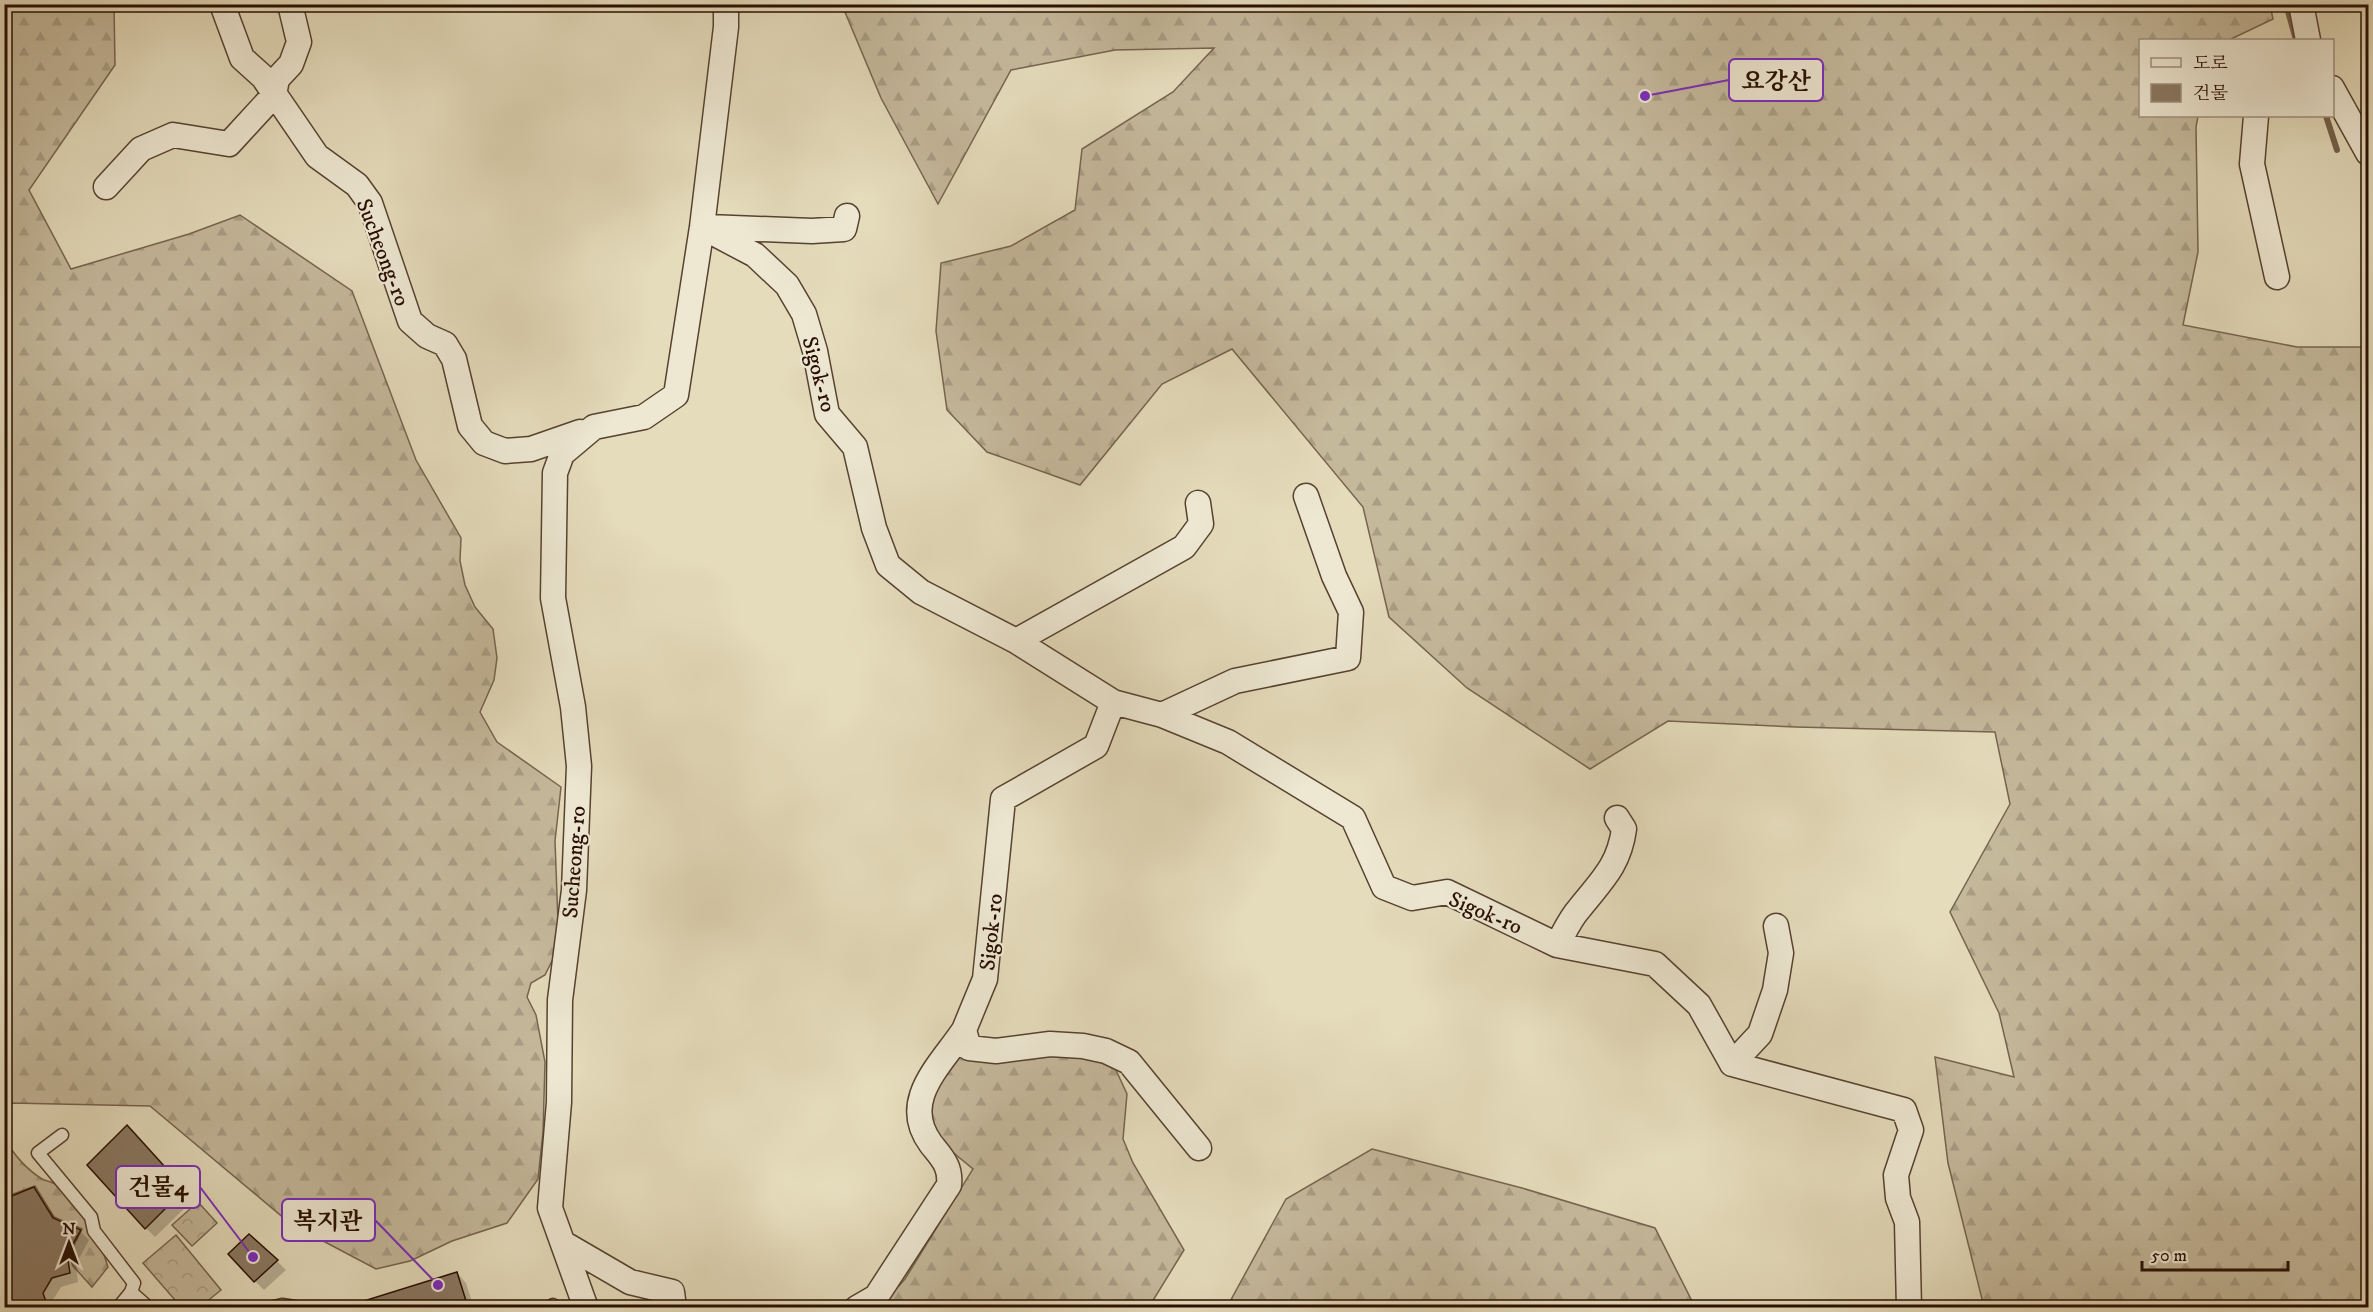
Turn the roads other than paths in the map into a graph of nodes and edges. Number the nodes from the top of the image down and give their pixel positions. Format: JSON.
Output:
{"nodes":[{"id":1,"x":222,"y":4,"type":"edge"},
{"id":2,"x":290,"y":4,"type":"edge"},
{"id":3,"x":726,"y":4,"type":"edge"},
{"id":4,"x":2301,"y":4,"type":"edge"},
{"id":5,"x":2308,"y":39,"type":"edge"},
{"id":6,"x":2334,"y":92,"type":"edge"},
{"id":7,"x":274,"y":95,"type":"junction"},
{"id":8,"x":2256,"y":117,"type":"edge"},
{"id":9,"x":2368,"y":153,"type":"edge"},
{"id":10,"x":106,"y":187,"type":"dead end"},
{"id":11,"x":847,"y":216,"type":"dead end"},
{"id":12,"x":702,"y":226,"type":"junction"},
{"id":13,"x":2277,"y":277,"type":"dead end"},
{"id":14,"x":594,"y":428,"type":"junction"},
{"id":15,"x":1306,"y":496,"type":"dead end"},
{"id":16,"x":1198,"y":503,"type":"dead end"},
{"id":17,"x":1017,"y":641,"type":"junction"},
{"id":18,"x":1113,"y":702,"type":"junction"},
{"id":19,"x":1162,"y":715,"type":"junction"},
{"id":20,"x":1617,"y":818,"type":"dead end"},
{"id":21,"x":1776,"y":926,"type":"dead end"},
{"id":22,"x":1557,"y":945,"type":"junction"},
{"id":23,"x":964,"y":1030,"type":"junction"},
{"id":24,"x":1732,"y":1064,"type":"junction"},
{"id":25,"x":62,"y":1135,"type":"dead end"},
{"id":26,"x":1199,"y":1148,"type":"dead end"},
{"id":27,"x":563,"y":1243,"type":"junction"},
{"id":28,"x":131,"y":1292,"type":"junction"},
{"id":29,"x":118,"y":1308,"type":"edge"},
{"id":30,"x":149,"y":1308,"type":"edge"},
{"id":31,"x":270,"y":1308,"type":"edge"},
{"id":32,"x":301,"y":1308,"type":"edge"},
{"id":33,"x":586,"y":1308,"type":"edge"},
{"id":34,"x":674,"y":1308,"type":"edge"},
{"id":35,"x":857,"y":1308,"type":"edge"},
{"id":36,"x":1909,"y":1308,"type":"edge"}],
"edges":[{"from":1,"to":7,"type":"street","name":"Sucheong-ro"},
{"from":2,"to":7,"type":"street"},
{"from":3,"to":12,"type":"street","name":"Sucheong-ro"},
{"from":4,"to":5,"type":"street"},
{"from":6,"to":9,"type":"street"},
{"from":7,"to":10,"type":"street"},
{"from":7,"to":14,"type":"street","name":"Sucheong-ro"},
{"from":8,"to":13,"type":"street"},
{"from":11,"to":12,"type":"street"},
{"from":12,"to":14,"type":"street","name":"Sucheong-ro"},
{"from":12,"to":17,"type":"street","name":"Sigok-ro"},
{"from":14,"to":27,"type":"street","name":"Sucheong-ro"},
{"from":15,"to":19,"type":"street"},
{"from":16,"to":17,"type":"street"},
{"from":17,"to":18,"type":"street","name":"Sigok-ro"},
{"from":18,"to":19,"type":"street","name":"Sigok-ro"},
{"from":18,"to":23,"type":"street","name":"Sigok-ro"},
{"from":19,"to":22,"type":"street","name":"Sigok-ro"},
{"from":20,"to":22,"type":"street"},
{"from":21,"to":24,"type":"street"},
{"from":22,"to":24,"type":"street","name":"Sigok-ro"},
{"from":23,"to":26,"type":"street"},
{"from":23,"to":35,"type":"street"},
{"from":24,"to":36,"type":"street"},
{"from":25,"to":28,"type":"lane"},
{"from":27,"to":33,"type":"street","name":"Sucheong-ro"},
{"from":27,"to":34,"type":"street"},
{"from":28,"to":29,"type":"lane"},
{"from":28,"to":30,"type":"lane"},
{"from":31,"to":32,"type":"lane"}]}
